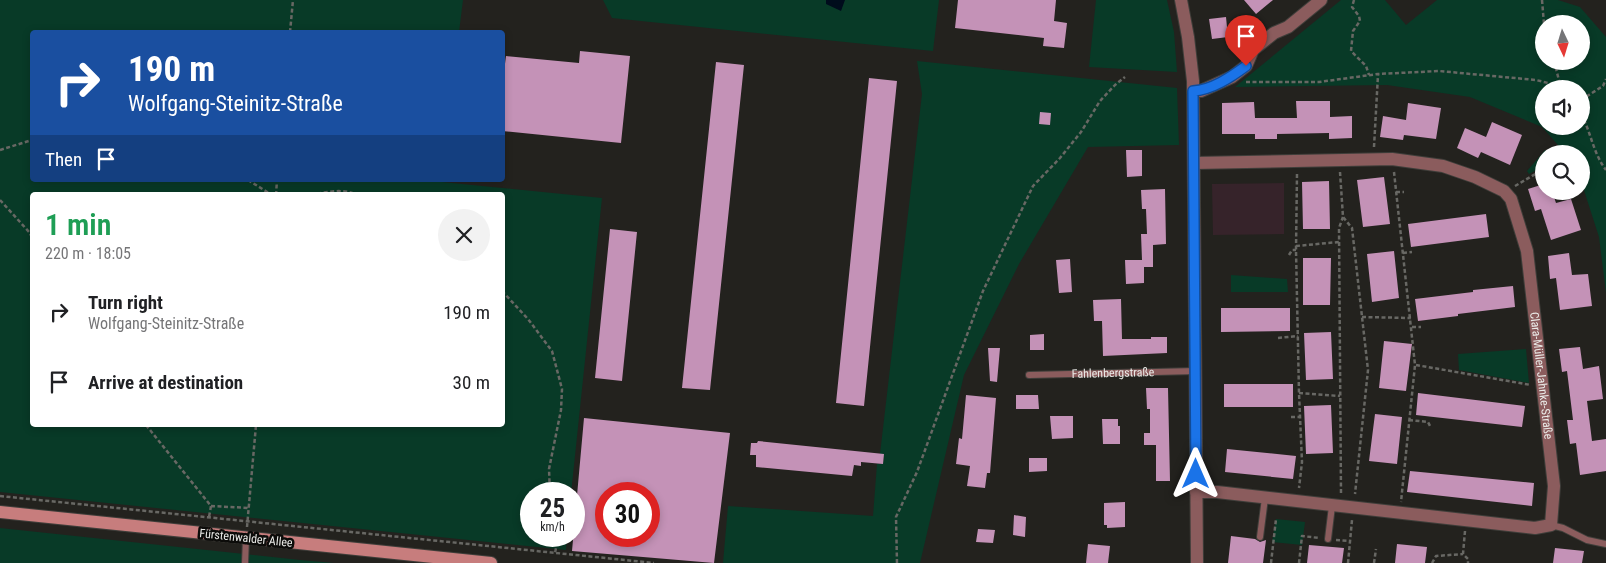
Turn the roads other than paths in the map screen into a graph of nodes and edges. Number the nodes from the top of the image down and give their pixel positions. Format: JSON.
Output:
{"nodes":[{"id":1,"x":1181,"y":0,"type":"edge"},
{"id":2,"x":1321,"y":0,"type":"edge"},
{"id":3,"x":1193,"y":91,"type":"junction"},
{"id":4,"x":1194,"y":163,"type":"junction"},
{"id":5,"x":1196,"y":371,"type":"junction"},
{"id":6,"x":1029,"y":375,"type":"dead end"},
{"id":7,"x":1196,"y":492,"type":"junction"},
{"id":8,"x":1265,"y":498,"type":"junction"},
{"id":9,"x":1342,"y":507,"type":"junction"},
{"id":10,"x":0,"y":512,"type":"edge"},
{"id":11,"x":1551,"y":525,"type":"junction"},
{"id":12,"x":1260,"y":537,"type":"dead end"},
{"id":13,"x":246,"y":538,"type":"junction"},
{"id":14,"x":1328,"y":539,"type":"road end"},
{"id":15,"x":1606,"y":544,"type":"edge"},
{"id":16,"x":245,"y":563,"type":"edge"},
{"id":17,"x":491,"y":563,"type":"edge"},
{"id":18,"x":1197,"y":563,"type":"edge"}],
"edges":[{"from":1,"to":3,"type":"street"},
{"from":2,"to":3,"type":"street"},
{"from":3,"to":4,"type":"street"},
{"from":4,"to":5,"type":"street"},
{"from":4,"to":11,"type":"street","name":"Clara-Müller-Jahnke-Straße"},
{"from":5,"to":6,"type":"lane","name":"Fahlenbergstraße"},
{"from":5,"to":7,"type":"street"},
{"from":7,"to":8,"type":"street"},
{"from":7,"to":18,"type":"street"},
{"from":8,"to":9,"type":"street"},
{"from":8,"to":12,"type":"lane"},
{"from":9,"to":11,"type":"street"},
{"from":9,"to":14,"type":"lane"},
{"from":10,"to":13,"type":"main road","name":"Fürstenwalder Allee"},
{"from":11,"to":15,"type":"lane"},
{"from":13,"to":16,"type":"lane"},
{"from":13,"to":17,"type":"main road","name":"Fürstenwalder Allee"}]}
